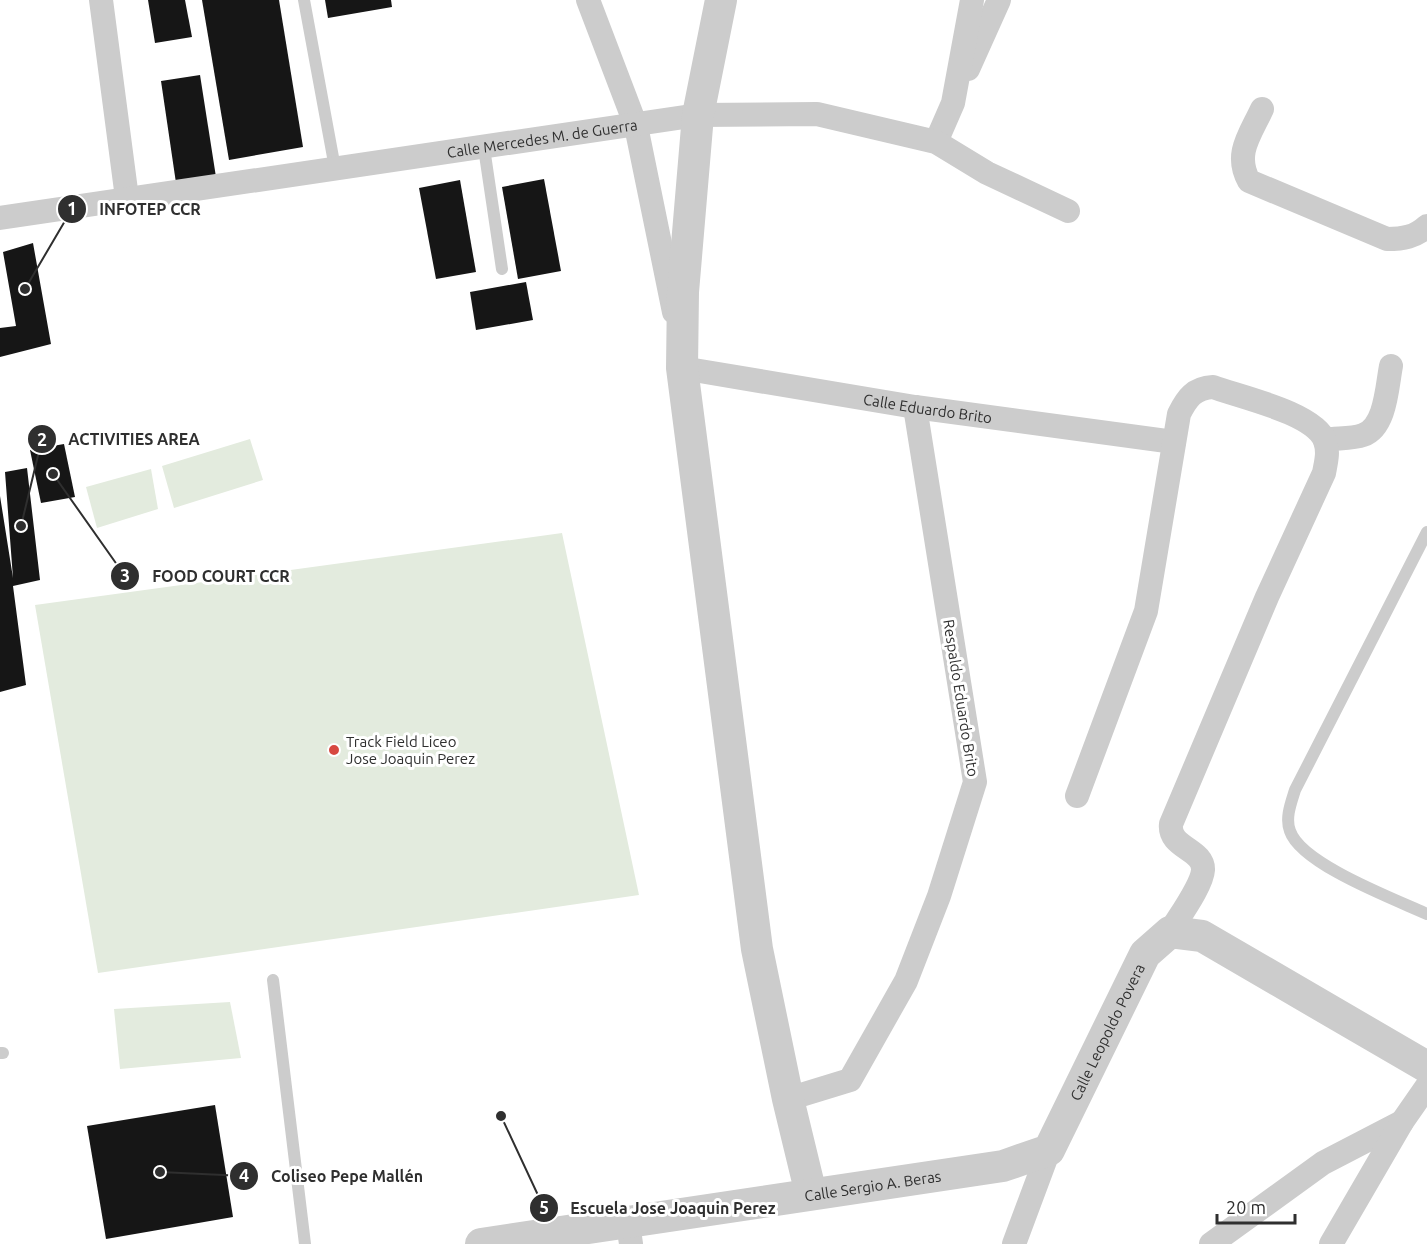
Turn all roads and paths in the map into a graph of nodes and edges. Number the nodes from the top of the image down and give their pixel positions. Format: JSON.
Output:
{"nodes":[{"id":1,"x":101,"y":0,"type":"edge"},
{"id":2,"x":304,"y":0,"type":"edge"},
{"id":3,"x":588,"y":0,"type":"edge"},
{"id":4,"x":721,"y":0,"type":"edge"},
{"id":5,"x":972,"y":0,"type":"edge"},
{"id":6,"x":999,"y":0,"type":"edge"},
{"id":7,"x":953,"y":103,"type":"junction"},
{"id":8,"x":1262,"y":110,"type":"dead end"},
{"id":9,"x":698,"y":115,"type":"junction"},
{"id":10,"x":636,"y":126,"type":"junction"},
{"id":11,"x":936,"y":142,"type":"junction"},
{"id":12,"x":484,"y":148,"type":"junction"},
{"id":13,"x":335,"y":168,"type":"junction"},
{"id":14,"x":127,"y":198,"type":"junction"},
{"id":15,"x":1068,"y":211,"type":"dead end"},
{"id":16,"x":0,"y":218,"type":"edge"},
{"id":17,"x":1427,"y":226,"type":"edge"},
{"id":18,"x":502,"y":268,"type":"dead end"},
{"id":19,"x":682,"y":359,"type":"junction"},
{"id":20,"x":1391,"y":366,"type":"dead end"},
{"id":21,"x":915,"y":407,"type":"junction"},
{"id":22,"x":1325,"y":440,"type":"junction"},
{"id":23,"x":1174,"y":442,"type":"junction"},
{"id":24,"x":1427,"y":532,"type":"edge"},
{"id":25,"x":1077,"y":796,"type":"dead end"},
{"id":26,"x":1427,"y":914,"type":"edge"},
{"id":27,"x":1170,"y":932,"type":"junction"},
{"id":28,"x":273,"y":980,"type":"dead end"},
{"id":29,"x":1427,"y":1067,"type":"edge"},
{"id":30,"x":1427,"y":1086,"type":"edge"},
{"id":31,"x":788,"y":1099,"type":"junction"},
{"id":32,"x":1402,"y":1122,"type":"junction"},
{"id":33,"x":1049,"y":1150,"type":"junction"},
{"id":34,"x":811,"y":1194,"type":"junction"},
{"id":35,"x":630,"y":1234,"type":"edge"},
{"id":36,"x":305,"y":1244,"type":"edge"},
{"id":37,"x":481,"y":1244,"type":"edge"},
{"id":38,"x":1014,"y":1244,"type":"edge"},
{"id":39,"x":1211,"y":1244,"type":"edge"},
{"id":40,"x":1331,"y":1244,"type":"edge"}],
"edges":[{"from":1,"to":14,"type":"street"},
{"from":2,"to":13,"type":"lane"},
{"from":3,"to":10,"type":"street"},
{"from":4,"to":9,"type":"street"},
{"from":5,"to":7,"type":"street"},
{"from":6,"to":7,"type":"street"},
{"from":7,"to":11,"type":"street"},
{"from":8,"to":17,"type":"street"},
{"from":9,"to":10,"type":"street","name":"Calle Mercedes M. de Guerra"},
{"from":9,"to":11,"type":"street","name":"Calle Mercedes M. de Guerra"},
{"from":9,"to":19,"type":"street"},
{"from":10,"to":12,"type":"street","name":"Calle Mercedes M. de Guerra"},
{"from":10,"to":19,"type":"street"},
{"from":11,"to":15,"type":"street","name":"Calle Mercedes M. de Guerra"},
{"from":12,"to":13,"type":"street","name":"Calle Mercedes M. de Guerra"},
{"from":12,"to":18,"type":"lane"},
{"from":13,"to":14,"type":"street","name":"Calle Mercedes M. de Guerra"},
{"from":14,"to":16,"type":"street","name":"Calle Mercedes M. de Guerra"},
{"from":19,"to":21,"type":"street","name":"Calle Eduardo Brito"},
{"from":19,"to":31,"type":"street"},
{"from":20,"to":22,"type":"street"},
{"from":21,"to":23,"type":"street","name":"Calle Eduardo Brito"},
{"from":21,"to":31,"type":"street","name":"Respaldo Eduardo Brito"},
{"from":22,"to":23,"type":"street"},
{"from":22,"to":27,"type":"street"},
{"from":23,"to":25,"type":"street"},
{"from":24,"to":26,"type":"lane"},
{"from":27,"to":29,"type":"street"},
{"from":27,"to":33,"type":"street","name":"Calle Leopoldo Povera"},
{"from":28,"to":36,"type":"lane"},
{"from":30,"to":32,"type":"street"},
{"from":31,"to":34,"type":"street"},
{"from":32,"to":39,"type":"street"},
{"from":32,"to":40,"type":"street"},
{"from":33,"to":34,"type":"street","name":"Calle Sergio A. Beras"},
{"from":33,"to":38,"type":"street","name":"Calle Leopoldo Povera"},
{"from":34,"to":35,"type":"street","name":"Calle Sergio A. Beras"},
{"from":35,"to":37,"type":"street","name":"Calle Sergio A. Beras"}]}
